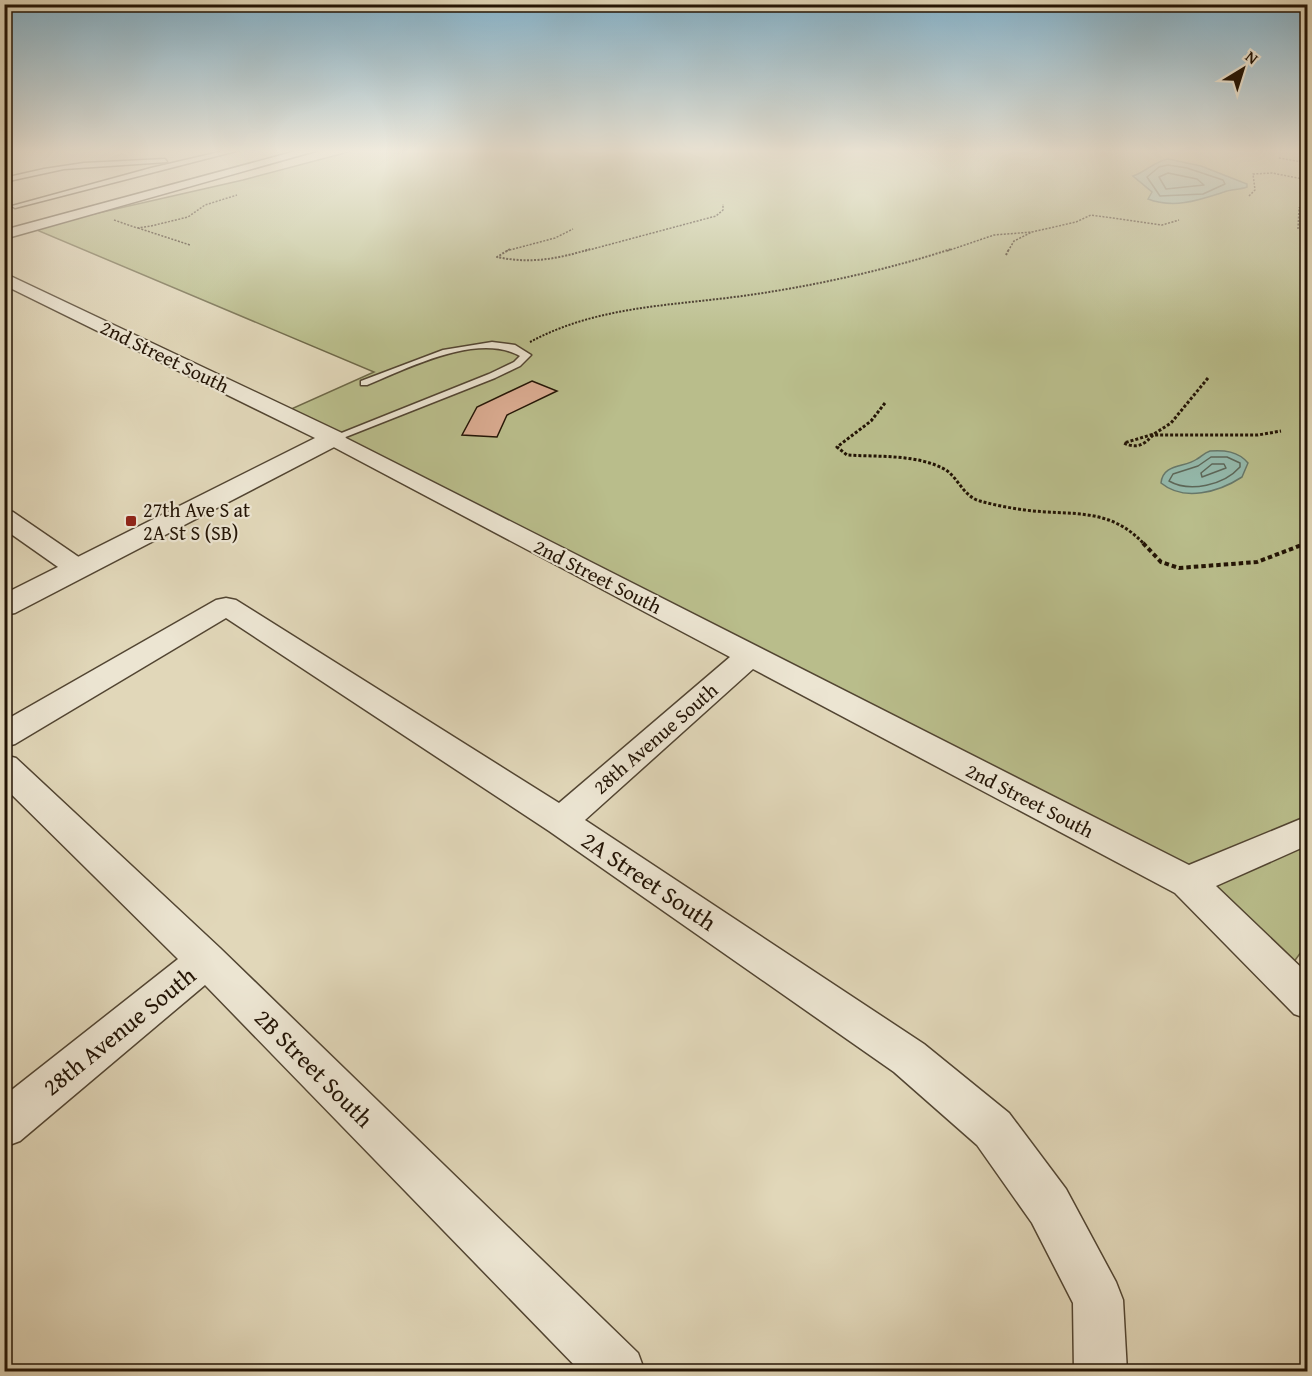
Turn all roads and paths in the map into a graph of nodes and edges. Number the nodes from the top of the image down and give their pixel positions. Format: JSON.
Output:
{"nodes":[{"id":1,"x":82,"y":214,"type":"edge"},
{"id":2,"x":192,"y":214,"type":"edge"},
{"id":3,"x":718,"y":214,"type":"edge"},
{"id":4,"x":1299,"y":214,"type":"edge"},
{"id":5,"x":112,"y":219,"type":"dead end"},
{"id":6,"x":1179,"y":220,"type":"dead end"},
{"id":7,"x":137,"y":228,"type":"junction"},
{"id":8,"x":573,"y":229,"type":"dead end"},
{"id":9,"x":1298,"y":229,"type":"dead end"},
{"id":10,"x":1032,"y":232,"type":"junction"},
{"id":11,"x":4,"y":236,"type":"edge"},
{"id":12,"x":190,"y":245,"type":"dead end"},
{"id":13,"x":1006,"y":255,"type":"dead end"},
{"id":14,"x":4,"y":279,"type":"edge"},
{"id":15,"x":519,"y":349,"type":"junction"},
{"id":16,"x":1208,"y":378,"type":"dead end"},
{"id":17,"x":364,"y":382,"type":"dead end"},
{"id":18,"x":885,"y":403,"type":"dead end"},
{"id":19,"x":1281,"y":431,"type":"dead end"},
{"id":20,"x":1153,"y":435,"type":"junction"},
{"id":21,"x":334,"y":438,"type":"junction"},
{"id":22,"x":4,"y":517,"type":"edge"},
{"id":23,"x":1308,"y":542,"type":"edge"},
{"id":24,"x":77,"y":568,"type":"junction"},
{"id":25,"x":4,"y":606,"type":"edge"},
{"id":26,"x":750,"y":655,"type":"junction"},
{"id":27,"x":4,"y":736,"type":"edge"},
{"id":28,"x":4,"y":767,"type":"edge"},
{"id":29,"x":561,"y":821,"type":"junction"},
{"id":30,"x":1308,"y":830,"type":"edge"},
{"id":31,"x":1188,"y":882,"type":"junction"},
{"id":32,"x":206,"y":960,"type":"junction"},
{"id":33,"x":1308,"y":1001,"type":"edge"},
{"id":34,"x":4,"y":1125,"type":"edge"},
{"id":35,"x":619,"y":1371,"type":"edge"},
{"id":36,"x":1101,"y":1371,"type":"edge"}],
"edges":[{"from":1,"to":11,"type":"street"},
{"from":2,"to":7,"type":"path"},
{"from":3,"to":8,"type":"path"},
{"from":4,"to":9,"type":"path"},
{"from":5,"to":7,"type":"path"},
{"from":6,"to":10,"type":"path"},
{"from":7,"to":12,"type":"path"},
{"from":10,"to":13,"type":"path"},
{"from":10,"to":15,"type":"path"},
{"from":14,"to":21,"type":"street","name":"2nd Street South"},
{"from":15,"to":17,"type":"lane"},
{"from":15,"to":21,"type":"lane"},
{"from":16,"to":20,"type":"path"},
{"from":18,"to":23,"type":"path"},
{"from":19,"to":20,"type":"path"},
{"from":20,"to":20,"type":"path"},
{"from":21,"to":24,"type":"street"},
{"from":21,"to":26,"type":"street","name":"2nd Street South"},
{"from":22,"to":24,"type":"street"},
{"from":24,"to":25,"type":"street"},
{"from":26,"to":29,"type":"street","name":"28th Avenue South"},
{"from":26,"to":31,"type":"street","name":"2nd Street South"},
{"from":27,"to":29,"type":"street","name":"2A Street South"},
{"from":28,"to":32,"type":"street","name":"2B Street South"},
{"from":29,"to":36,"type":"street","name":"2A Street South"},
{"from":30,"to":31,"type":"street"},
{"from":31,"to":33,"type":"street","name":"2nd Street South"},
{"from":32,"to":34,"type":"street","name":"28th Avenue South"},
{"from":32,"to":35,"type":"street","name":"2B Street South"}]}
